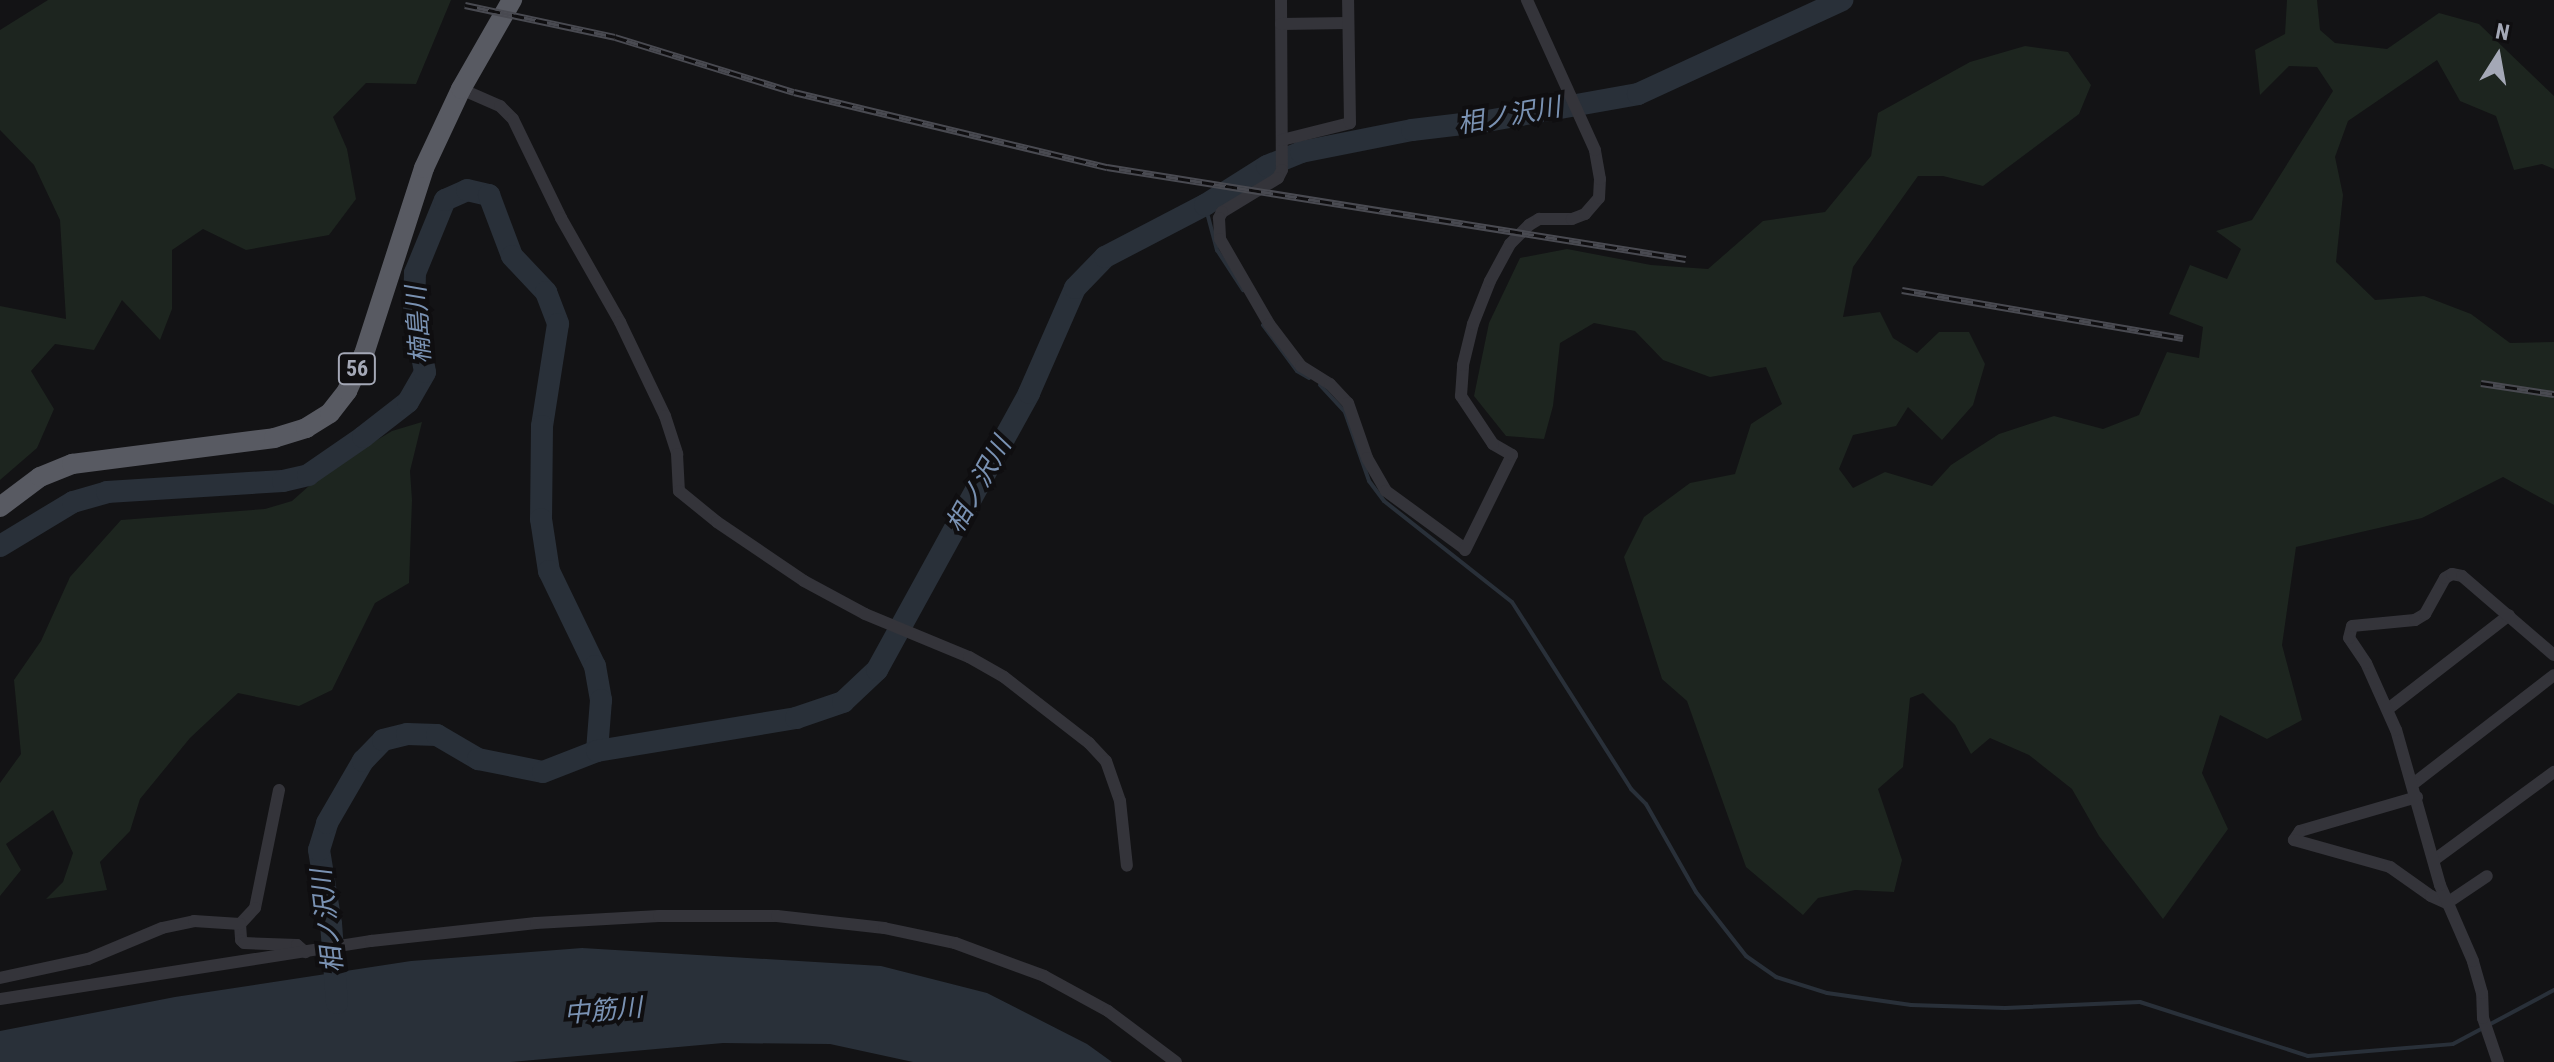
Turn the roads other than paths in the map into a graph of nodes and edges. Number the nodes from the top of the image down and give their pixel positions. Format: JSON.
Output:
{"nodes":[{"id":1,"x":512,"y":0,"type":"edge"},
{"id":2,"x":1281,"y":0,"type":"edge"},
{"id":3,"x":1348,"y":0,"type":"edge"},
{"id":4,"x":1527,"y":0,"type":"edge"},
{"id":5,"x":1348,"y":23,"type":"junction"},
{"id":6,"x":1281,"y":24,"type":"junction"},
{"id":7,"x":461,"y":89,"type":"junction"},
{"id":8,"x":1282,"y":144,"type":"junction"},
{"id":9,"x":0,"y":507,"type":"edge"},
{"id":10,"x":2509,"y":615,"type":"junction"},
{"id":11,"x":2554,"y":655,"type":"edge"},
{"id":12,"x":2554,"y":675,"type":"edge"},
{"id":13,"x":2388,"y":709,"type":"junction"},
{"id":14,"x":2554,"y":772,"type":"edge"},
{"id":15,"x":279,"y":790,"type":"dead end"},
{"id":16,"x":2415,"y":790,"type":"junction"},
{"id":17,"x":2434,"y":860,"type":"junction"},
{"id":18,"x":1127,"y":866,"type":"dead end"},
{"id":19,"x":2487,"y":876,"type":"dead end"},
{"id":20,"x":2447,"y":903,"type":"junction"},
{"id":21,"x":240,"y":924,"type":"junction"},
{"id":22,"x":305,"y":952,"type":"junction"},
{"id":23,"x":0,"y":978,"type":"edge"},
{"id":24,"x":0,"y":999,"type":"edge"},
{"id":25,"x":1176,"y":1062,"type":"edge"},
{"id":26,"x":2498,"y":1062,"type":"edge"}],
"edges":[{"from":1,"to":7,"type":"highway","number":"56"},
{"from":2,"to":6,"type":"street"},
{"from":3,"to":5,"type":"street"},
{"from":4,"to":8,"type":"street"},
{"from":5,"to":6,"type":"street"},
{"from":5,"to":8,"type":"street"},
{"from":6,"to":8,"type":"street"},
{"from":7,"to":9,"type":"highway","number":"56"},
{"from":7,"to":18,"type":"street"},
{"from":10,"to":11,"type":"street"},
{"from":10,"to":13,"type":"street"},
{"from":10,"to":13,"type":"street"},
{"from":12,"to":16,"type":"street"},
{"from":13,"to":16,"type":"street"},
{"from":14,"to":17,"type":"street"},
{"from":15,"to":21,"type":"street"},
{"from":16,"to":17,"type":"street"},
{"from":16,"to":20,"type":"street"},
{"from":17,"to":20,"type":"street"},
{"from":19,"to":20,"type":"street"},
{"from":20,"to":26,"type":"street"},
{"from":21,"to":22,"type":"street"},
{"from":21,"to":23,"type":"street"},
{"from":22,"to":24,"type":"street"},
{"from":22,"to":25,"type":"street"}]}
